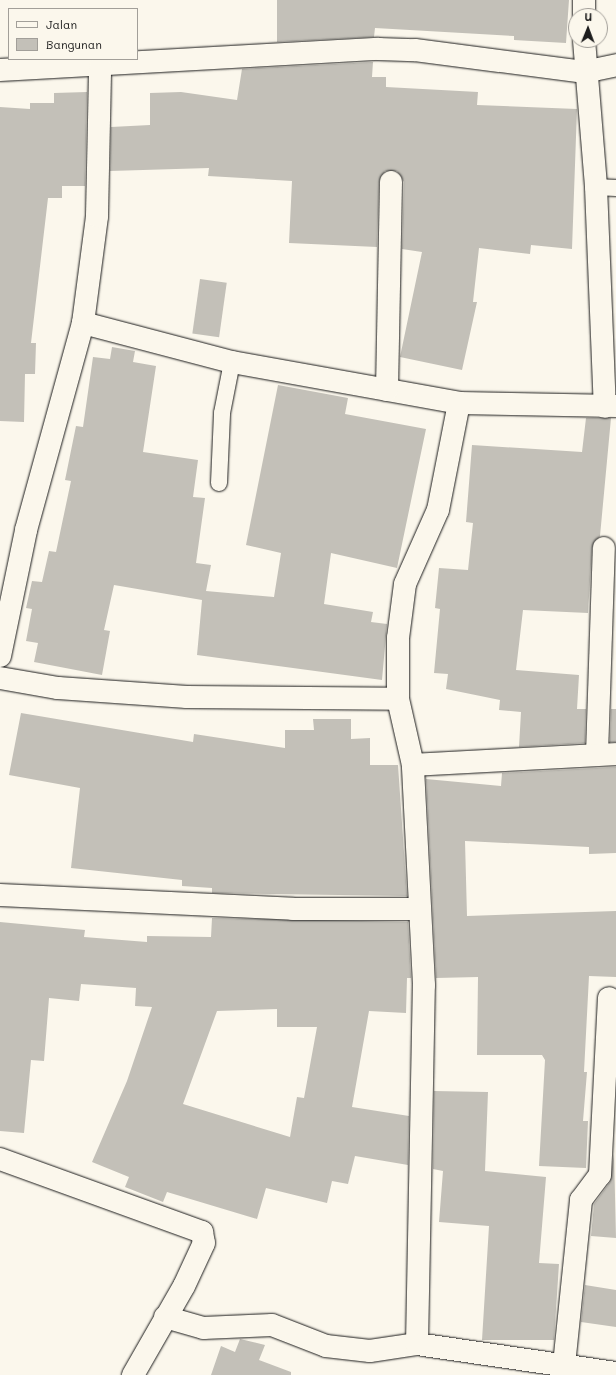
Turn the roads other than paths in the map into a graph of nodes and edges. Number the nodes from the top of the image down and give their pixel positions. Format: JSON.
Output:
{"nodes":[{"id":1,"x":584,"y":48,"type":"edge"},
{"id":2,"x":616,"y":65,"type":"edge"},
{"id":3,"x":100,"y":67,"type":"junction"},
{"id":4,"x":0,"y":70,"type":"edge"},
{"id":5,"x":584,"y":72,"type":"junction"},
{"id":6,"x":391,"y":182,"type":"dead end"},
{"id":7,"x":606,"y":188,"type":"edge"},
{"id":8,"x":84,"y":323,"type":"junction"},
{"id":9,"x":232,"y":362,"type":"junction"},
{"id":10,"x":387,"y":390,"type":"junction"},
{"id":11,"x":459,"y":403,"type":"junction"},
{"id":12,"x":610,"y":406,"type":"edge"},
{"id":13,"x":219,"y":483,"type":"dead end"},
{"id":14,"x":604,"y":548,"type":"dead end"},
{"id":15,"x":0,"y":656,"type":"edge"},
{"id":16,"x":0,"y":678,"type":"edge"},
{"id":17,"x":398,"y":698,"type":"junction"},
{"id":18,"x":607,"y":754,"type":"edge"},
{"id":19,"x":413,"y":765,"type":"junction"},
{"id":20,"x":0,"y":895,"type":"edge"},
{"id":21,"x":418,"y":909,"type":"junction"},
{"id":22,"x":610,"y":998,"type":"dead end"},
{"id":23,"x":0,"y":1158,"type":"edge"},
{"id":24,"x":165,"y":1317,"type":"junction"},
{"id":25,"x":417,"y":1344,"type":"junction"},
{"id":26,"x":564,"y":1365,"type":"junction"},
{"id":27,"x":616,"y":1373,"type":"edge"},
{"id":28,"x":133,"y":1375,"type":"edge"}],
"edges":[{"from":1,"to":5,"type":"street"},
{"from":2,"to":5,"type":"street"},
{"from":3,"to":4,"type":"street"},
{"from":3,"to":5,"type":"street"},
{"from":3,"to":8,"type":"street"},
{"from":5,"to":7,"type":"street"},
{"from":6,"to":10,"type":"street"},
{"from":7,"to":12,"type":"street"},
{"from":8,"to":9,"type":"street"},
{"from":8,"to":15,"type":"street"},
{"from":9,"to":10,"type":"street"},
{"from":9,"to":13,"type":"lane"},
{"from":10,"to":11,"type":"street"},
{"from":11,"to":12,"type":"street"},
{"from":11,"to":17,"type":"street"},
{"from":14,"to":18,"type":"street"},
{"from":16,"to":17,"type":"street"},
{"from":17,"to":19,"type":"street"},
{"from":18,"to":19,"type":"street"},
{"from":19,"to":21,"type":"street"},
{"from":20,"to":21,"type":"street"},
{"from":21,"to":25,"type":"street"},
{"from":22,"to":26,"type":"street"},
{"from":23,"to":24,"type":"street"},
{"from":24,"to":25,"type":"street"},
{"from":24,"to":28,"type":"street"},
{"from":25,"to":26,"type":"street"},
{"from":26,"to":27,"type":"street"}]}
